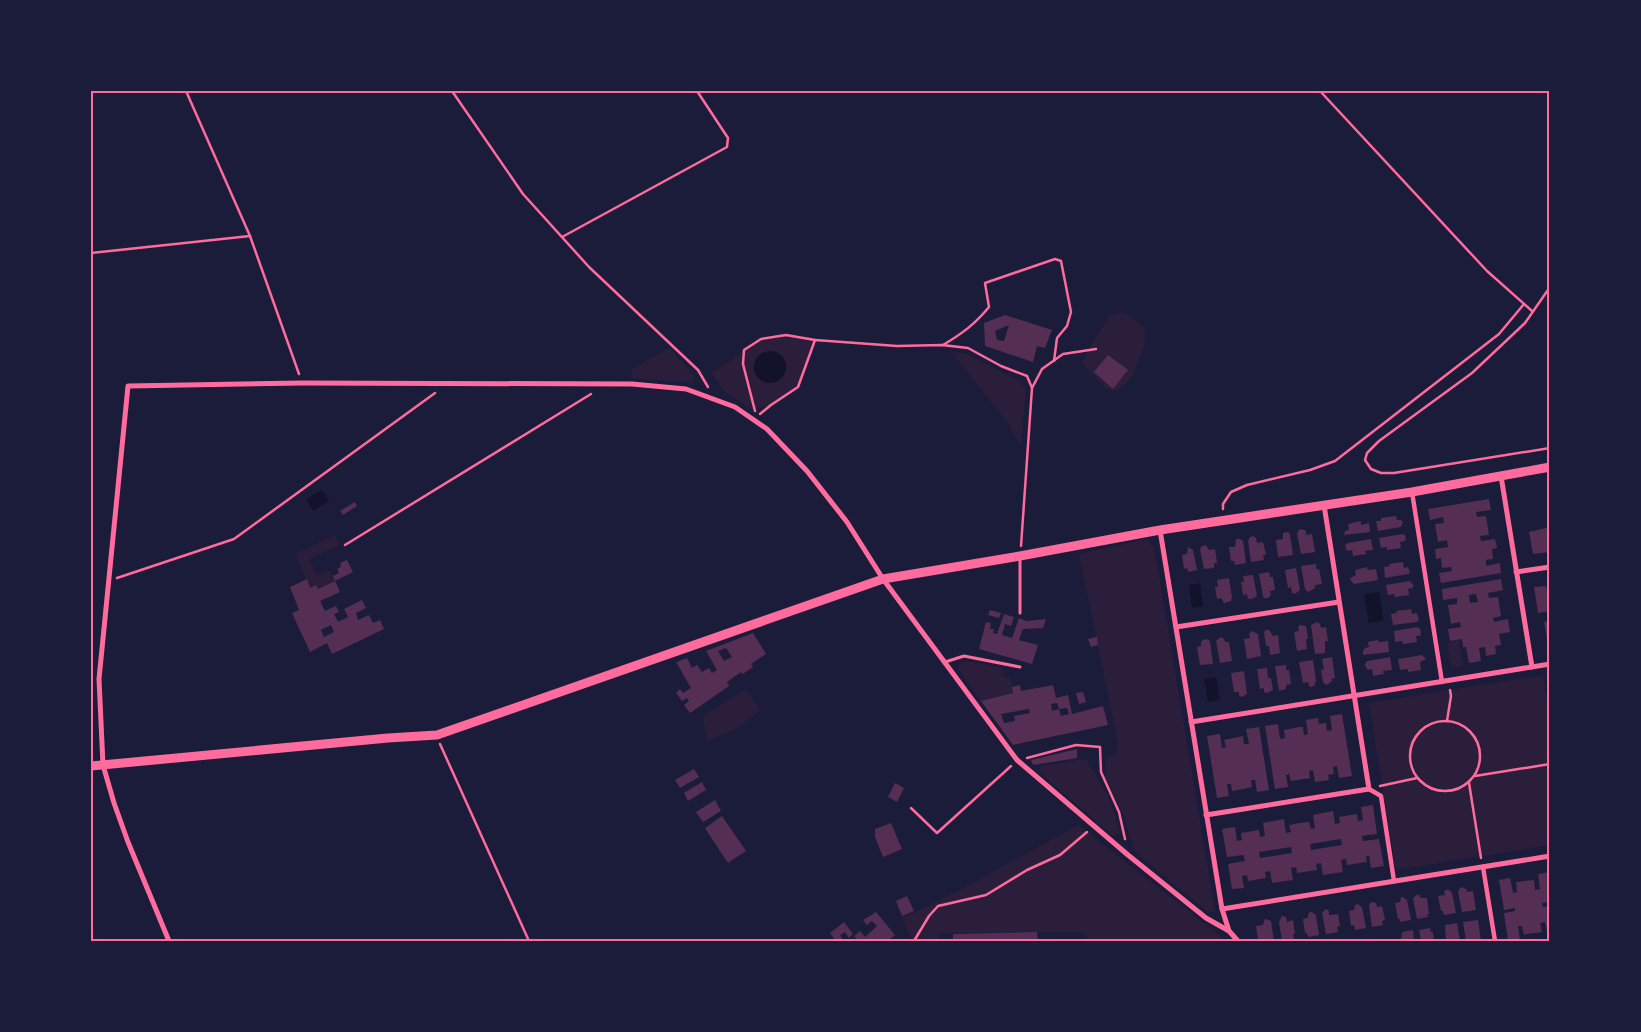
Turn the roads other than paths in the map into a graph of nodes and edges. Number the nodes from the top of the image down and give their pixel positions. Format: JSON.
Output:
{"nodes":[{"id":1,"x":1550,"y":468,"type":"edge"},
{"id":2,"x":1501,"y":476,"type":"junction"},
{"id":3,"x":1412,"y":492,"type":"junction"},
{"id":4,"x":1324,"y":506,"type":"junction"},
{"id":5,"x":1160,"y":530,"type":"junction"},
{"id":6,"x":1020,"y":556,"type":"junction"},
{"id":7,"x":1550,"y":567,"type":"edge"},
{"id":8,"x":1516,"y":572,"type":"junction"},
{"id":9,"x":883,"y":579,"type":"junction"},
{"id":10,"x":1340,"y":602,"type":"junction"},
{"id":11,"x":1020,"y":613,"type":"dead end"},
{"id":12,"x":1176,"y":627,"type":"junction"},
{"id":13,"x":945,"y":662,"type":"junction"},
{"id":14,"x":1550,"y":664,"type":"edge"},
{"id":15,"x":1020,"y":666,"type":"dead end"},
{"id":16,"x":1532,"y":667,"type":"junction"},
{"id":17,"x":1442,"y":682,"type":"junction"},
{"id":18,"x":1355,"y":696,"type":"junction"},
{"id":19,"x":1191,"y":722,"type":"junction"},
{"id":20,"x":103,"y":765,"type":"junction"},
{"id":21,"x":91,"y":766,"type":"edge"},
{"id":22,"x":1369,"y":790,"type":"junction"},
{"id":23,"x":1206,"y":815,"type":"junction"},
{"id":24,"x":1550,"y":856,"type":"edge"},
{"id":25,"x":1483,"y":867,"type":"junction"},
{"id":26,"x":1394,"y":881,"type":"junction"},
{"id":27,"x":1222,"y":909,"type":"junction"},
{"id":28,"x":1229,"y":931,"type":"junction"},
{"id":29,"x":169,"y":941,"type":"edge"},
{"id":30,"x":1238,"y":941,"type":"edge"},
{"id":31,"x":1495,"y":941,"type":"edge"}],
"edges":[{"from":1,"to":2,"type":"main road"},
{"from":2,"to":3,"type":"main road"},
{"from":2,"to":8,"type":"street"},
{"from":3,"to":4,"type":"main road"},
{"from":3,"to":17,"type":"street"},
{"from":4,"to":5,"type":"main road"},
{"from":4,"to":10,"type":"street"},
{"from":5,"to":6,"type":"main road"},
{"from":5,"to":12,"type":"street"},
{"from":6,"to":9,"type":"main road"},
{"from":6,"to":11,"type":"lane"},
{"from":7,"to":8,"type":"street"},
{"from":8,"to":16,"type":"street"},
{"from":9,"to":13,"type":"street"},
{"from":9,"to":20,"type":"main road"},
{"from":9,"to":20,"type":"street"},
{"from":10,"to":12,"type":"street"},
{"from":10,"to":18,"type":"street"},
{"from":12,"to":19,"type":"street"},
{"from":13,"to":15,"type":"lane"},
{"from":13,"to":28,"type":"street"},
{"from":14,"to":16,"type":"street"},
{"from":16,"to":17,"type":"street"},
{"from":17,"to":18,"type":"street"},
{"from":18,"to":19,"type":"street"},
{"from":18,"to":22,"type":"street"},
{"from":19,"to":23,"type":"street"},
{"from":20,"to":21,"type":"main road"},
{"from":20,"to":29,"type":"street"},
{"from":22,"to":23,"type":"street"},
{"from":22,"to":26,"type":"street"},
{"from":23,"to":27,"type":"street"},
{"from":24,"to":25,"type":"street"},
{"from":25,"to":26,"type":"street"},
{"from":25,"to":31,"type":"street"},
{"from":26,"to":27,"type":"street"},
{"from":27,"to":28,"type":"street"},
{"from":28,"to":30,"type":"street"}]}
